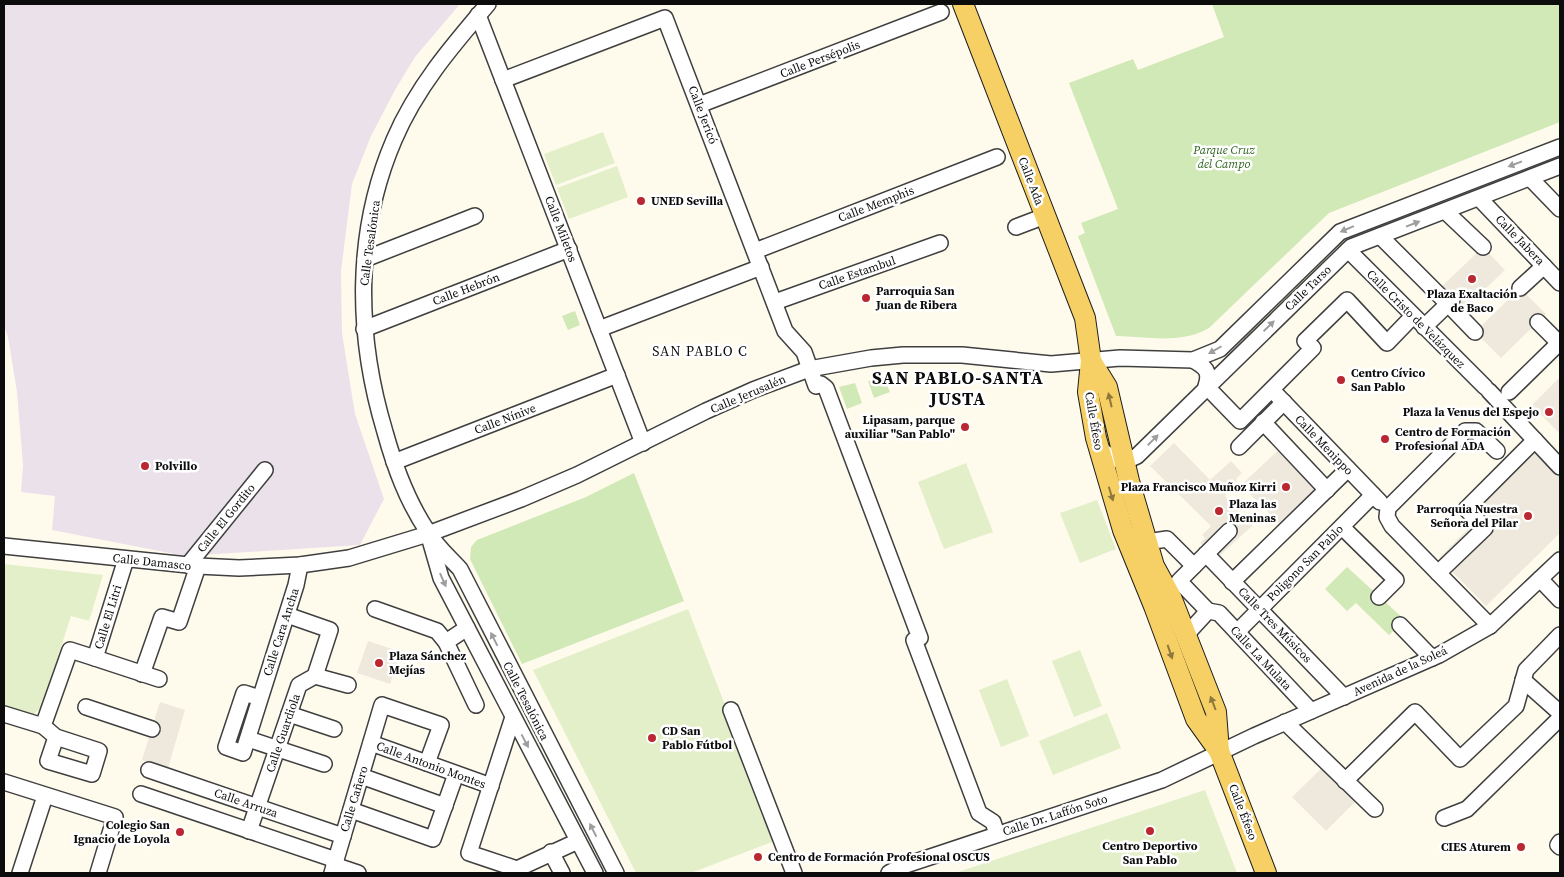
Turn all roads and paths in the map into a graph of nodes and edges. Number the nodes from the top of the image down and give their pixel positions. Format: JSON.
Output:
{"nodes":[{"id":1,"x":962,"y":4,"type":"edge"},
{"id":2,"x":483,"y":9,"type":"edge"},
{"id":3,"x":941,"y":12,"type":"dead end"},
{"id":4,"x":504,"y":80,"type":"junction"},
{"id":5,"x":699,"y":105,"type":"junction"},
{"id":6,"x":1560,"y":147,"type":"edge"},
{"id":7,"x":997,"y":157,"type":"dead end"},
{"id":8,"x":1560,"y":166,"type":"edge"},
{"id":9,"x":1530,"y":178,"type":"junction"},
{"id":10,"x":1479,"y":198,"type":"junction"},
{"id":11,"x":1560,"y":209,"type":"edge"},
{"id":12,"x":1446,"y":211,"type":"junction"},
{"id":13,"x":475,"y":216,"type":"dead end"},
{"id":14,"x":1045,"y":216,"type":"junction"},
{"id":15,"x":1016,"y":227,"type":"dead end"},
{"id":16,"x":1380,"y":236,"type":"junction"},
{"id":17,"x":940,"y":244,"type":"dead end"},
{"id":18,"x":1483,"y":247,"type":"dead end"},
{"id":19,"x":569,"y":249,"type":"junction"},
{"id":20,"x":1348,"y":250,"type":"junction"},
{"id":21,"x":755,"y":251,"type":"junction"},
{"id":22,"x":365,"y":259,"type":"junction"},
{"id":23,"x":1544,"y":266,"type":"junction"},
{"id":24,"x":761,"y":267,"type":"junction"},
{"id":25,"x":1560,"y":283,"type":"edge"},
{"id":26,"x":1520,"y":288,"type":"dead end"},
{"id":27,"x":775,"y":302,"type":"junction"},
{"id":28,"x":1450,"y":302,"type":"junction"},
{"id":29,"x":1413,"y":316,"type":"junction"},
{"id":30,"x":1538,"y":322,"type":"dead end"},
{"id":31,"x":1424,"y":327,"type":"junction"},
{"id":32,"x":364,"y":329,"type":"junction"},
{"id":33,"x":599,"y":329,"type":"junction"},
{"id":34,"x":1476,"y":332,"type":"dead end"},
{"id":35,"x":1560,"y":344,"type":"edge"},
{"id":36,"x":1091,"y":360,"type":"junction"},
{"id":37,"x":1193,"y":360,"type":"junction"},
{"id":38,"x":809,"y":369,"type":"junction"},
{"id":39,"x":617,"y":375,"type":"junction"},
{"id":40,"x":1206,"y":386,"type":"junction"},
{"id":41,"x":1272,"y":390,"type":"junction"},
{"id":42,"x":1497,"y":393,"type":"junction"},
{"id":43,"x":1279,"y":406,"type":"junction"},
{"id":44,"x":1263,"y":422,"type":"junction"},
{"id":45,"x":1535,"y":440,"type":"junction"},
{"id":46,"x":643,"y":443,"type":"junction"},
{"id":47,"x":1239,"y":447,"type":"dead end"},
{"id":48,"x":1099,"y":448,"type":"junction"},
{"id":49,"x":1497,"y":451,"type":"dead end"},
{"id":50,"x":394,"y":462,"type":"junction"},
{"id":51,"x":1124,"y":462,"type":"junction"},
{"id":52,"x":1560,"y":467,"type":"edge"},
{"id":53,"x":265,"y":470,"type":"dead end"},
{"id":54,"x":1348,"y":470,"type":"junction"},
{"id":55,"x":1328,"y":490,"type":"junction"},
{"id":56,"x":1380,"y":501,"type":"junction"},
{"id":57,"x":1342,"y":527,"type":"junction"},
{"id":58,"x":1229,"y":531,"type":"dead end"},
{"id":59,"x":428,"y":534,"type":"junction"},
{"id":60,"x":1147,"y":542,"type":"junction"},
{"id":61,"x":4,"y":546,"type":"edge"},
{"id":62,"x":1206,"y":554,"type":"junction"},
{"id":63,"x":126,"y":559,"type":"junction"},
{"id":64,"x":1560,"y":560,"type":"edge"},
{"id":65,"x":300,"y":565,"type":"junction"},
{"id":66,"x":193,"y":566,"type":"junction"},
{"id":67,"x":1194,"y":566,"type":"junction"},
{"id":68,"x":1438,"y":573,"type":"junction"},
{"id":69,"x":1540,"y":579,"type":"junction"},
{"id":70,"x":1232,"y":582,"type":"junction"},
{"id":71,"x":1380,"y":597,"type":"dead end"},
{"id":72,"x":1560,"y":600,"type":"edge"},
{"id":73,"x":1259,"y":609,"type":"junction"},
{"id":74,"x":375,"y":610,"type":"dead end"},
{"id":75,"x":1208,"y":611,"type":"junction"},
{"id":76,"x":287,"y":615,"type":"junction"},
{"id":77,"x":1400,"y":625,"type":"dead end"},
{"id":78,"x":1490,"y":626,"type":"junction"},
{"id":79,"x":467,"y":628,"type":"junction"},
{"id":80,"x":1237,"y":632,"type":"junction"},
{"id":81,"x":1186,"y":635,"type":"junction"},
{"id":82,"x":1560,"y":635,"type":"edge"},
{"id":83,"x":446,"y":642,"type":"junction"},
{"id":84,"x":95,"y":658,"type":"junction"},
{"id":85,"x":1432,"y":658,"type":"junction"},
{"id":86,"x":142,"y":674,"type":"junction"},
{"id":87,"x":315,"y":676,"type":"junction"},
{"id":88,"x":159,"y":679,"type":"dead end"},
{"id":89,"x":1523,"y":680,"type":"junction"},
{"id":90,"x":348,"y":685,"type":"dead end"},
{"id":91,"x":1344,"y":697,"type":"junction"},
{"id":92,"x":260,"y":698,"type":"junction"},
{"id":93,"x":476,"y":705,"type":"dead end"},
{"id":94,"x":86,"y":707,"type":"dead end"},
{"id":95,"x":731,"y":710,"type":"dead end"},
{"id":96,"x":1311,"y":711,"type":"junction"},
{"id":97,"x":4,"y":714,"type":"edge"},
{"id":98,"x":289,"y":714,"type":"junction"},
{"id":99,"x":1560,"y":714,"type":"edge"},
{"id":100,"x":512,"y":717,"type":"junction"},
{"id":101,"x":1560,"y":718,"type":"edge"},
{"id":102,"x":1285,"y":722,"type":"junction"},
{"id":103,"x":43,"y":726,"type":"junction"},
{"id":104,"x":152,"y":729,"type":"dead end"},
{"id":105,"x":334,"y":729,"type":"dead end"},
{"id":106,"x":56,"y":737,"type":"dead end"},
{"id":107,"x":248,"y":739,"type":"junction"},
{"id":108,"x":371,"y":743,"type":"junction"},
{"id":109,"x":277,"y":749,"type":"junction"},
{"id":110,"x":1219,"y":751,"type":"junction"},
{"id":111,"x":427,"y":763,"type":"junction"},
{"id":112,"x":324,"y":764,"type":"dead end"},
{"id":113,"x":150,"y":770,"type":"dead end"},
{"id":114,"x":456,"y":774,"type":"junction"},
{"id":115,"x":361,"y":776,"type":"junction"},
{"id":116,"x":1345,"y":781,"type":"junction"},
{"id":117,"x":4,"y":782,"type":"edge"},
{"id":118,"x":490,"y":786,"type":"junction"},
{"id":119,"x":141,"y":794,"type":"dead end"},
{"id":120,"x":45,"y":796,"type":"junction"},
{"id":121,"x":444,"y":806,"type":"junction"},
{"id":122,"x":257,"y":807,"type":"junction"},
{"id":123,"x":1375,"y":809,"type":"dead end"},
{"id":124,"x":351,"y":810,"type":"junction"},
{"id":125,"x":1444,"y":818,"type":"dead end"},
{"id":126,"x":249,"y":831,"type":"junction"},
{"id":127,"x":997,"y":834,"type":"junction"},
{"id":128,"x":343,"y":836,"type":"junction"},
{"id":129,"x":578,"y":841,"type":"junction"},
{"id":130,"x":1560,"y":842,"type":"edge"},
{"id":131,"x":1560,"y":847,"type":"edge"},
{"id":132,"x":551,"y":852,"type":"junction"},
{"id":133,"x":334,"y":866,"type":"edge"},
{"id":134,"x":20,"y":873,"type":"edge"},
{"id":135,"x":98,"y":873,"type":"edge"},
{"id":136,"x":358,"y":873,"type":"edge"},
{"id":137,"x":562,"y":873,"type":"edge"},
{"id":138,"x":595,"y":873,"type":"edge"},
{"id":139,"x":616,"y":873,"type":"edge"},
{"id":140,"x":794,"y":873,"type":"edge"},
{"id":141,"x":889,"y":873,"type":"edge"},
{"id":142,"x":1266,"y":873,"type":"edge"}],
"edges":[{"from":1,"to":14,"type":"main road","name":"Calle Ada"},
{"from":2,"to":4,"type":"street","name":"Calle Miletos"},
{"from":2,"to":22,"type":"street","name":"Calle Tesalónica"},
{"from":3,"to":5,"type":"street","name":"Calle Persépolis"},
{"from":4,"to":5,"type":"street","name":"Calle Jericó"},
{"from":4,"to":19,"type":"street","name":"Calle Miletos"},
{"from":5,"to":21,"type":"street","name":"Calle Jericó"},
{"from":6,"to":37,"type":"street","name":"Calle Tarso","one_way":true},
{"from":7,"to":21,"type":"street","name":"Calle Memphis"},
{"from":8,"to":9,"type":"street","name":"Calle Tarso"},
{"from":9,"to":10,"type":"street","name":"Calle Tarso"},
{"from":9,"to":11,"type":"street"},
{"from":10,"to":12,"type":"street","name":"Calle Tarso"},
{"from":10,"to":23,"type":"street","name":"Calle Jabera"},
{"from":16,"to":12,"type":"street","name":"Calle Tarso","one_way":true},
{"from":12,"to":18,"type":"street"},
{"from":13,"to":22,"type":"street"},
{"from":14,"to":15,"type":"street"},
{"from":14,"to":36,"type":"main road","name":"Calle Ada"},
{"from":16,"to":20,"type":"street","name":"Calle Tarso"},
{"from":16,"to":28,"type":"street"},
{"from":17,"to":27,"type":"street","name":"Calle Estambul"},
{"from":19,"to":32,"type":"street","name":"Calle Hebrón"},
{"from":19,"to":33,"type":"street","name":"Calle Miletos"},
{"from":20,"to":29,"type":"street","name":"Calle Cristo de Velázquez"},
{"from":40,"to":20,"type":"street","name":"Calle Tarso","one_way":true},
{"from":21,"to":24,"type":"street","name":"Calle Jericó"},
{"from":22,"to":32,"type":"street","name":"Calle Tesalónica"},
{"from":23,"to":25,"type":"street","name":"Calle Jabera"},
{"from":23,"to":26,"type":"street"},
{"from":24,"to":27,"type":"street","name":"Calle Jericó"},
{"from":24,"to":33,"type":"street"},
{"from":27,"to":38,"type":"street","name":"Calle Jericó"},
{"from":28,"to":31,"type":"street"},
{"from":28,"to":34,"type":"street"},
{"from":29,"to":31,"type":"street","name":"Calle Cristo de Velázquez"},
{"from":29,"to":41,"type":"street"},
{"from":30,"to":35,"type":"street"},
{"from":31,"to":42,"type":"street","name":"Calle Cristo de Velázquez"},
{"from":32,"to":50,"type":"street","name":"Calle Tesalónica"},
{"from":33,"to":39,"type":"street","name":"Calle Miletos"},
{"from":35,"to":42,"type":"street"},
{"from":36,"to":37,"type":"street","name":"Calle Tarso"},
{"from":36,"to":38,"type":"street","name":"Calle Jerusalén"},
{"from":36,"to":48,"type":"main road","name":"Calle Éfeso"},
{"from":51,"to":36,"type":"main road","name":"Calle Éfeso","one_way":true},
{"from":37,"to":40,"type":"street"},
{"from":38,"to":46,"type":"street","name":"Calle Jerusalén"},
{"from":38,"to":127,"type":"street","name":"Calle Jericó"},
{"from":39,"to":46,"type":"street","name":"Calle Miletos"},
{"from":39,"to":50,"type":"street","name":"Calle Nínive"},
{"from":40,"to":41,"type":"street"},
{"from":51,"to":40,"type":"street","name":"Calle Tarso","one_way":true},
{"from":41,"to":43,"type":"street","name":"Calle Menippo"},
{"from":42,"to":45,"type":"street","name":"Calle Cristo de Velázquez"},
{"from":43,"to":44,"type":"street"},
{"from":43,"to":54,"type":"street","name":"Calle Menippo"},
{"from":44,"to":47,"type":"street"},
{"from":44,"to":55,"type":"street"},
{"from":45,"to":52,"type":"street","name":"Calle Cristo de Velázquez"},
{"from":45,"to":68,"type":"street"},
{"from":46,"to":59,"type":"street","name":"Calle Jerusalén"},
{"from":48,"to":51,"type":"street"},
{"from":48,"to":110,"type":"main road","name":"Calle Éfeso","one_way":true},
{"from":49,"to":56,"type":"street","name":"Poligono San Pablo"},
{"from":50,"to":59,"type":"street","name":"Calle Tesalónica"},
{"from":51,"to":60,"type":"main road","name":"Calle Éfeso"},
{"from":53,"to":66,"type":"street","name":"Calle El Gordito"},
{"from":54,"to":55,"type":"street"},
{"from":54,"to":56,"type":"street","name":"Calle Menippo"},
{"from":55,"to":70,"type":"street"},
{"from":56,"to":57,"type":"street","name":"Poligono San Pablo"},
{"from":56,"to":68,"type":"street"},
{"from":57,"to":71,"type":"street"},
{"from":57,"to":73,"type":"street","name":"Poligono San Pablo"},
{"from":58,"to":62,"type":"street"},
{"from":59,"to":65,"type":"street","name":"Calle Damasco"},
{"from":59,"to":79,"type":"street","name":"Calle Tesalónica","one_way":true},
{"from":139,"to":59,"type":"street","name":"Calle Tesalónica","one_way":true},
{"from":60,"to":67,"type":"street"},
{"from":60,"to":81,"type":"main road","name":"Calle Éfeso"},
{"from":61,"to":63,"type":"street","name":"Calle Damasco"},
{"from":62,"to":67,"type":"street"},
{"from":62,"to":70,"type":"street","name":"Calle Tres Músicos"},
{"from":63,"to":66,"type":"street","name":"Calle Damasco"},
{"from":63,"to":84,"type":"street","name":"Calle El Litri"},
{"from":64,"to":69,"type":"street","name":"Avenida de la Soleá"},
{"from":65,"to":66,"type":"street","name":"Calle Damasco"},
{"from":65,"to":76,"type":"street","name":"Calle Cara Ancha"},
{"from":66,"to":86,"type":"street"},
{"from":67,"to":75,"type":"street","name":"Calle La Mulata"},
{"from":68,"to":78,"type":"street"},
{"from":69,"to":72,"type":"street"},
{"from":69,"to":78,"type":"street","name":"Avenida de la Soleá"},
{"from":70,"to":73,"type":"street","name":"Calle Tres Músicos"},
{"from":73,"to":80,"type":"street","name":"Poligono San Pablo"},
{"from":73,"to":91,"type":"street","name":"Calle Tres Músicos"},
{"from":74,"to":83,"type":"street"},
{"from":75,"to":80,"type":"street","name":"Calle La Mulata"},
{"from":75,"to":81,"type":"street"},
{"from":76,"to":87,"type":"street"},
{"from":76,"to":92,"type":"street","name":"Calle Cara Ancha"},
{"from":77,"to":85,"type":"street"},
{"from":78,"to":85,"type":"street","name":"Avenida de la Soleá"},
{"from":79,"to":83,"type":"street"},
{"from":79,"to":100,"type":"street","name":"Calle Tesalónica"},
{"from":80,"to":96,"type":"street","name":"Calle La Mulata"},
{"from":110,"to":81,"type":"main road","name":"Calle Éfeso","one_way":true},
{"from":82,"to":89,"type":"street"},
{"from":83,"to":93,"type":"street"},
{"from":84,"to":86,"type":"street"},
{"from":84,"to":103,"type":"street","name":"Calle El Litri"},
{"from":85,"to":91,"type":"street","name":"Avenida de la Soleá"},
{"from":86,"to":88,"type":"street"},
{"from":87,"to":90,"type":"street"},
{"from":87,"to":98,"type":"street","name":"Calle Guardiola"},
{"from":89,"to":99,"type":"street"},
{"from":89,"to":116,"type":"street"},
{"from":91,"to":96,"type":"street","name":"Avenida de la Soleá"},
{"from":92,"to":107,"type":"street","name":"Calle Cara Ancha"},
{"from":92,"to":107,"type":"street"},
{"from":94,"to":104,"type":"street"},
{"from":95,"to":140,"type":"street"},
{"from":96,"to":102,"type":"street","name":"Avenida de la Soleá"},
{"from":97,"to":103,"type":"street"},
{"from":98,"to":105,"type":"street"},
{"from":98,"to":109,"type":"street","name":"Calle Guardiola"},
{"from":100,"to":118,"type":"street"},
{"from":100,"to":129,"type":"street","name":"Calle Tesalónica","one_way":true},
{"from":101,"to":125,"type":"street"},
{"from":102,"to":110,"type":"street","name":"Avenida de la Soleá"},
{"from":102,"to":116,"type":"street"},
{"from":103,"to":106,"type":"street"},
{"from":107,"to":109,"type":"street"},
{"from":108,"to":111,"type":"street","name":"Calle Antonio Montes"},
{"from":108,"to":111,"type":"street","name":"Calle Cañero"},
{"from":108,"to":115,"type":"street","name":"Calle Cañero"},
{"from":109,"to":112,"type":"street"},
{"from":109,"to":122,"type":"street","name":"Calle Guardiola"},
{"from":110,"to":127,"type":"street","name":"Calle Dr. Laffón Soto"},
{"from":110,"to":142,"type":"main road","name":"Calle Éfeso"},
{"from":111,"to":114,"type":"street","name":"Calle Antonio Montes"},
{"from":113,"to":122,"type":"street","name":"Calle Arruza"},
{"from":114,"to":118,"type":"street","name":"Calle Antonio Montes"},
{"from":114,"to":121,"type":"street"},
{"from":115,"to":121,"type":"street"},
{"from":115,"to":124,"type":"street","name":"Calle Cañero"},
{"from":116,"to":123,"type":"street"},
{"from":117,"to":120,"type":"street"},
{"from":118,"to":132,"type":"street"},
{"from":119,"to":126,"type":"street"},
{"from":120,"to":134,"type":"street"},
{"from":120,"to":135,"type":"street"},
{"from":121,"to":124,"type":"street"},
{"from":122,"to":126,"type":"street","name":"Calle Guardiola"},
{"from":122,"to":128,"type":"street","name":"Calle Arruza"},
{"from":124,"to":128,"type":"street","name":"Calle Cañero"},
{"from":126,"to":133,"type":"street"},
{"from":127,"to":141,"type":"street","name":"Calle Dr. Laffón Soto"},
{"from":128,"to":133,"type":"street","name":"Calle Cañero"},
{"from":129,"to":132,"type":"street"},
{"from":129,"to":138,"type":"street","name":"Calle Tesalónica"},
{"from":130,"to":131,"type":"street"},
{"from":132,"to":137,"type":"street"},
{"from":133,"to":136,"type":"street"}]}
